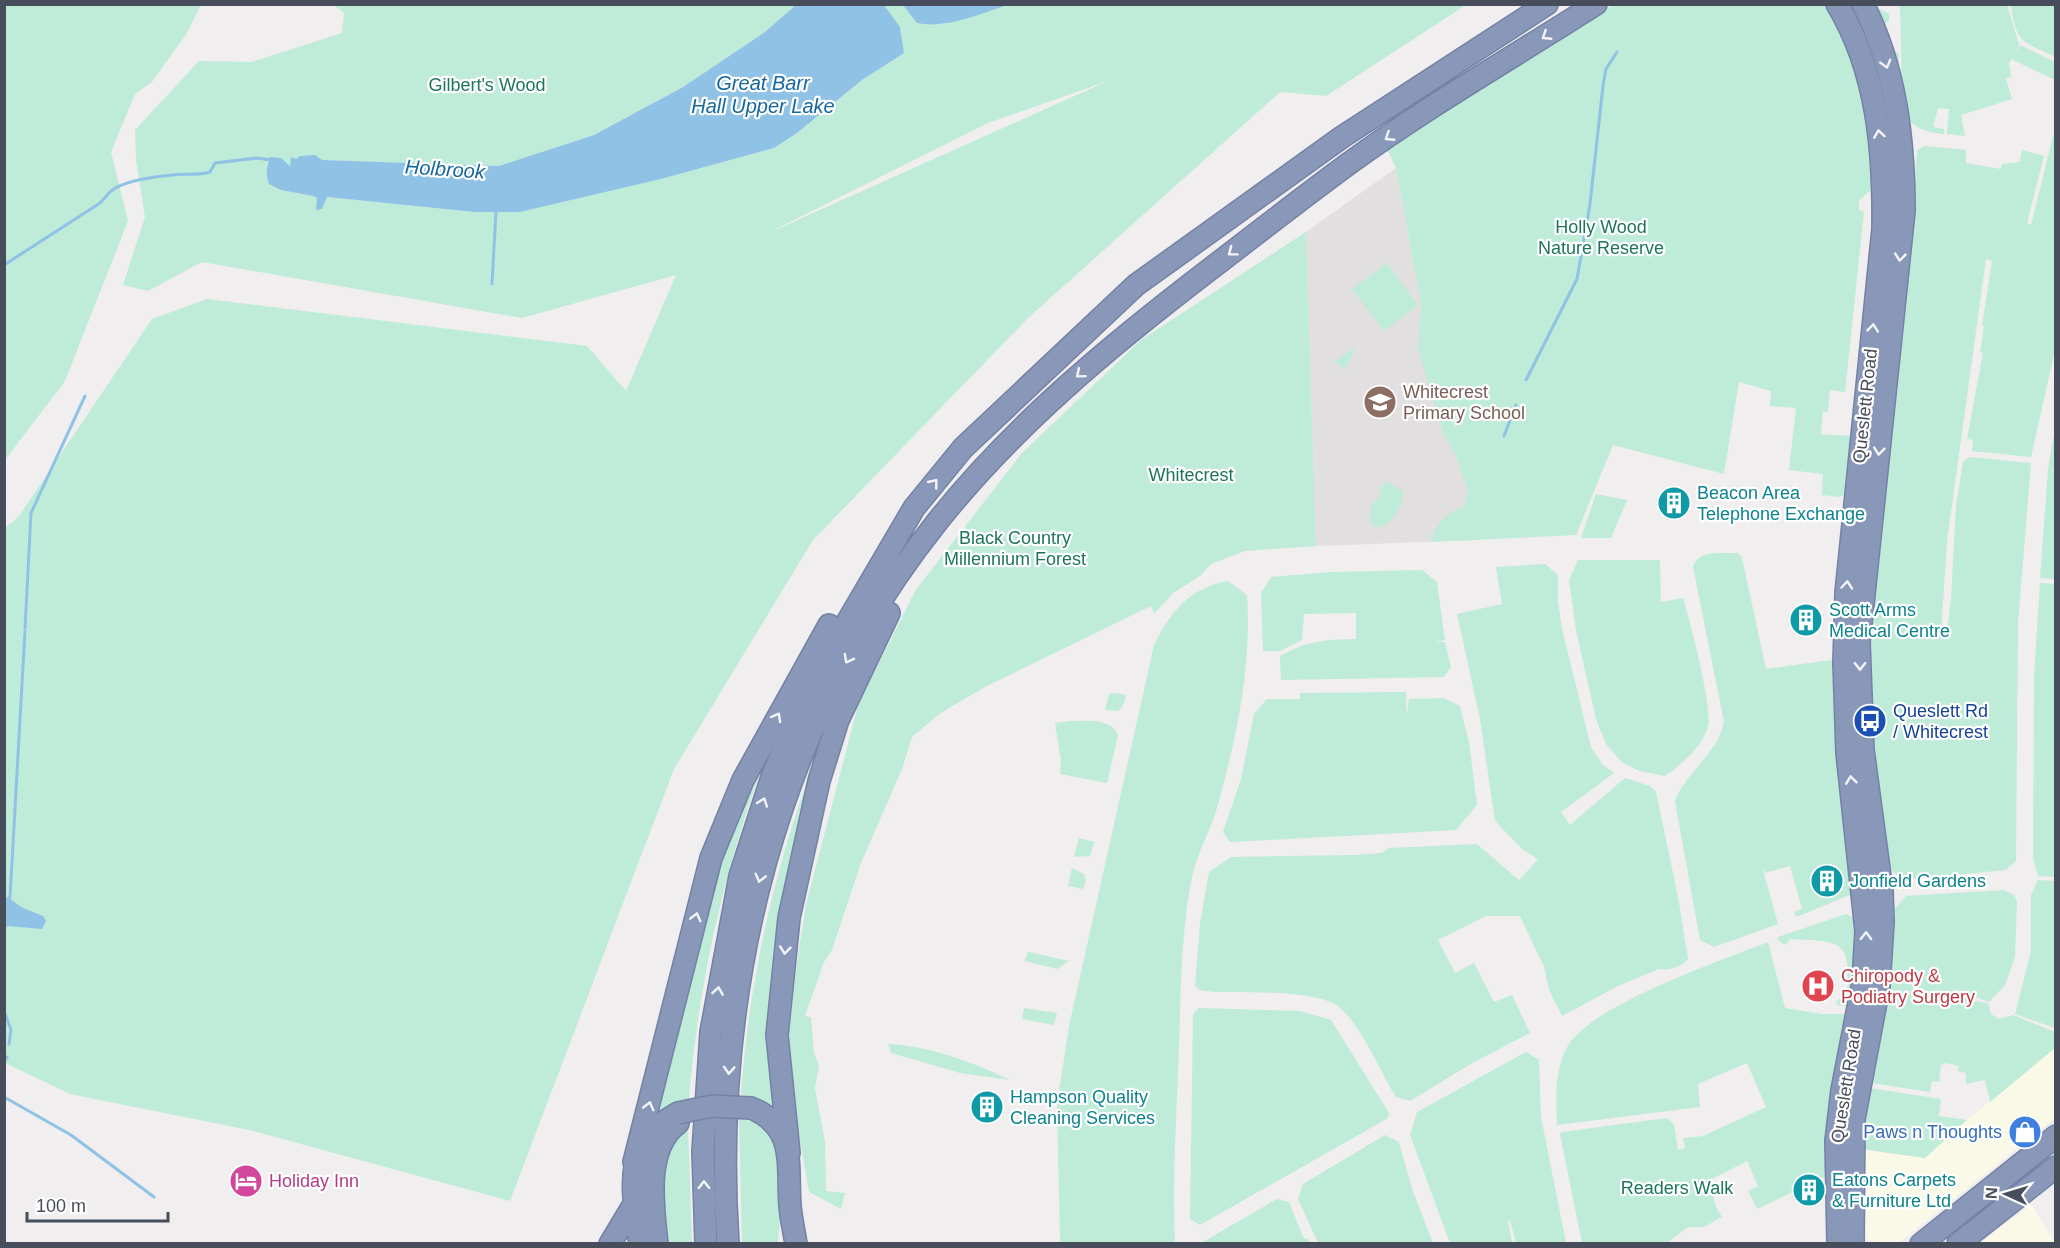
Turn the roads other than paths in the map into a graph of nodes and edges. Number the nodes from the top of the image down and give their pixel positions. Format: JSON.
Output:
{"nodes":[{"id":1,"x":1548,"y":4,"type":"edge"},
{"id":2,"x":1596,"y":4,"type":"edge"},
{"id":3,"x":1837,"y":4,"type":"edge"},
{"id":4,"x":1863,"y":4,"type":"edge"},
{"id":5,"x":1874,"y":412,"type":"junction"},
{"id":6,"x":914,"y":508,"type":"junction"},
{"id":7,"x":937,"y":522,"type":"junction"},
{"id":8,"x":680,"y":1117,"type":"junction"},
{"id":9,"x":2055,"y":1136,"type":"edge"},
{"id":10,"x":789,"y":1153,"type":"junction"},
{"id":11,"x":634,"y":1162,"type":"junction"},
{"id":12,"x":2055,"y":1167,"type":"edge"},
{"id":13,"x":1844,"y":1178,"type":"junction"},
{"id":14,"x":1982,"y":1195,"type":"junction"},
{"id":15,"x":634,"y":1204,"type":"junction"},
{"id":16,"x":790,"y":1205,"type":"junction"},
{"id":17,"x":2001,"y":1208,"type":"junction"},
{"id":18,"x":1854,"y":1238,"type":"edge"},
{"id":19,"x":1959,"y":1242,"type":"edge"},
{"id":20,"x":610,"y":1244,"type":"edge"},
{"id":21,"x":640,"y":1244,"type":"edge"},
{"id":22,"x":657,"y":1244,"type":"edge"},
{"id":23,"x":706,"y":1244,"type":"edge"},
{"id":24,"x":728,"y":1244,"type":"edge"},
{"id":25,"x":785,"y":1244,"type":"edge"},
{"id":26,"x":796,"y":1244,"type":"edge"},
{"id":27,"x":1838,"y":1244,"type":"edge"},
{"id":28,"x":1921,"y":1244,"type":"edge"}],
"edges":[{"from":6,"to":1,"type":"highway","one_way":true},
{"from":2,"to":7,"type":"highway","one_way":true},
{"from":5,"to":3,"type":"highway","name":"Queslett Road","one_way":true},
{"from":4,"to":5,"type":"highway","name":"Queslett Road","one_way":true},
{"from":5,"to":13,"type":"highway","name":"Queslett Road"},
{"from":11,"to":6,"type":"highway","one_way":true},
{"from":23,"to":6,"type":"highway","one_way":true},
{"from":7,"to":10,"type":"highway","one_way":true},
{"from":7,"to":24,"type":"highway","one_way":true},
{"from":8,"to":10,"type":"highway","bridge":true},
{"from":8,"to":11,"type":"highway"},
{"from":8,"to":22,"type":"highway"},
{"from":9,"to":14,"type":"highway"},
{"from":10,"to":16,"type":"highway"},
{"from":11,"to":15,"type":"highway"},
{"from":12,"to":17,"type":"highway"},
{"from":13,"to":18,"type":"highway","name":"Queslett Road"},
{"from":13,"to":27,"type":"highway","name":"Queslett Road"},
{"from":14,"to":17,"type":"highway"},
{"from":14,"to":28,"type":"highway"},
{"from":15,"to":20,"type":"highway"},
{"from":15,"to":21,"type":"highway"},
{"from":16,"to":25,"type":"highway"},
{"from":16,"to":26,"type":"highway"},
{"from":17,"to":19,"type":"highway"}]}
